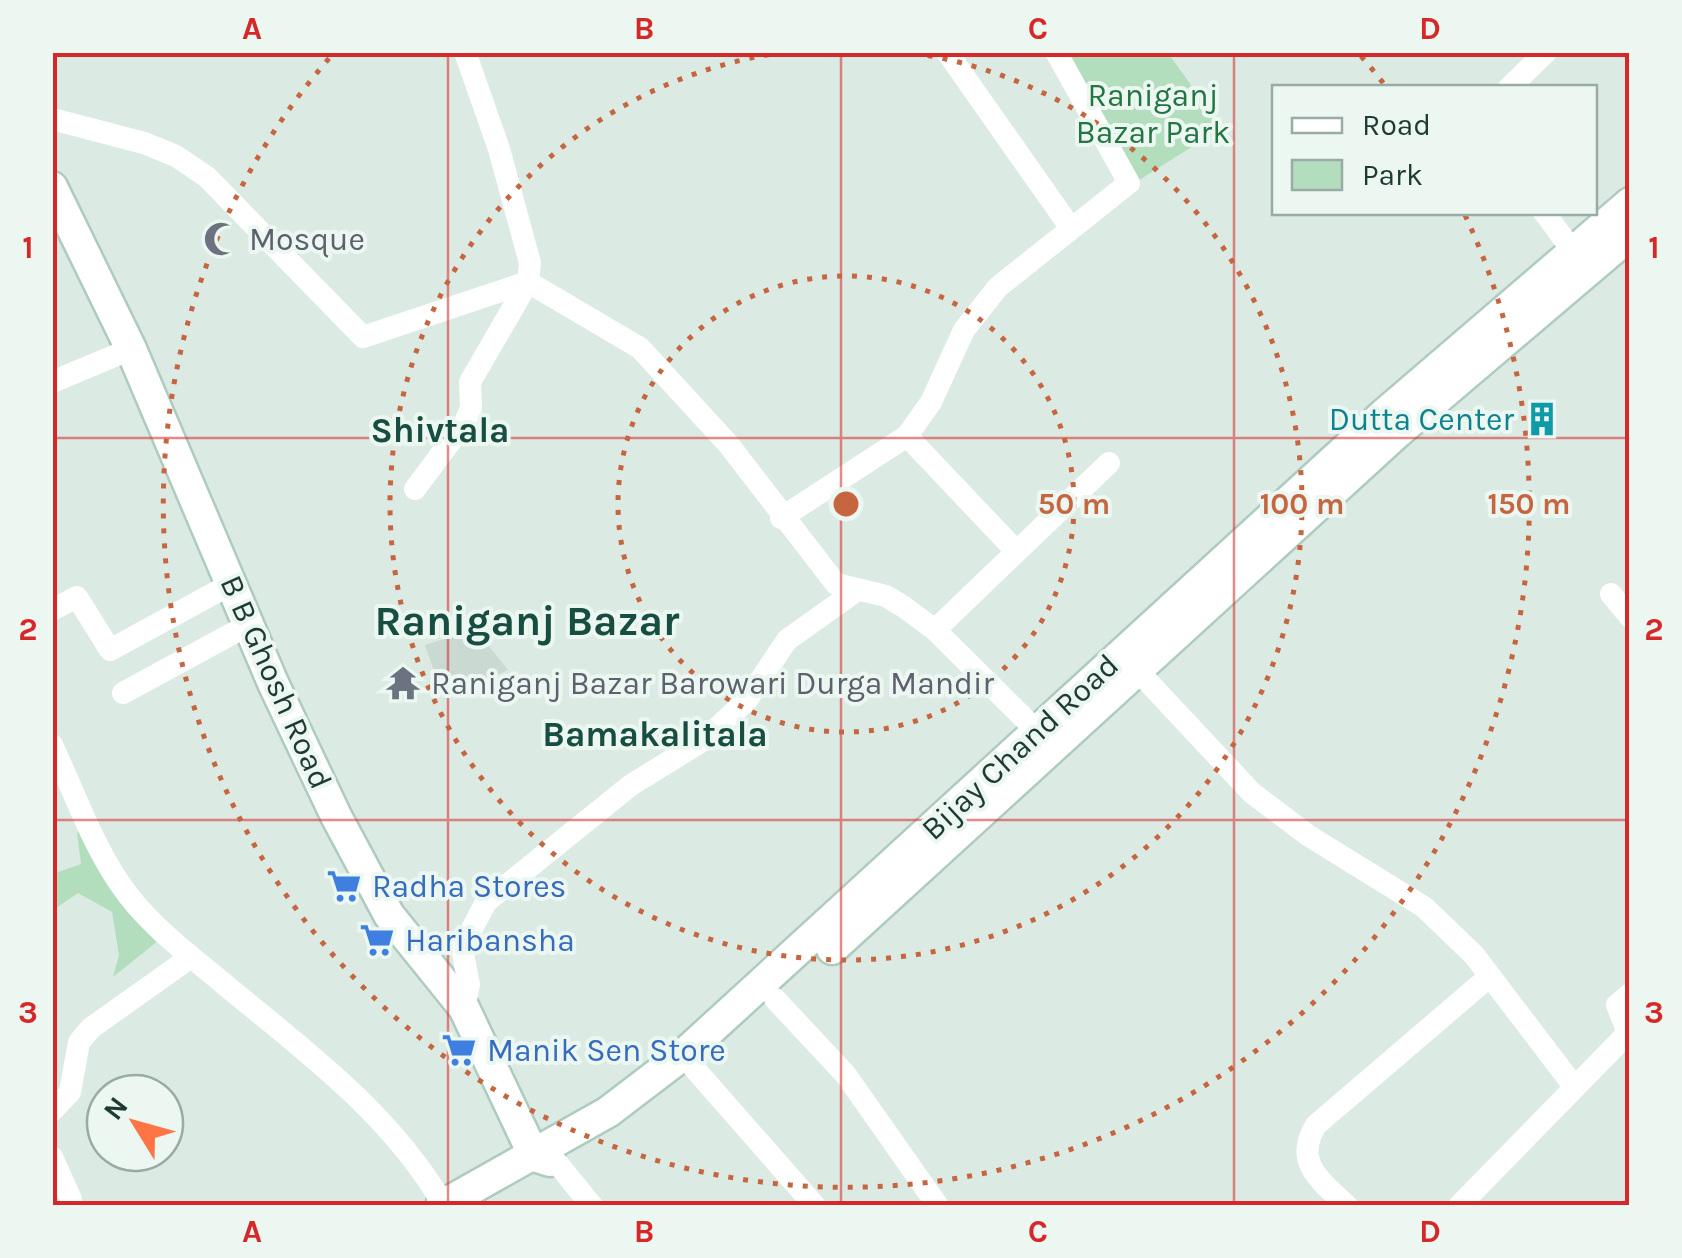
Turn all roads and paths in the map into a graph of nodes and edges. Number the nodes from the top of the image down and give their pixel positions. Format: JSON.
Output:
{"nodes":[{"id":1,"x":465,"y":52,"type":"edge"},
{"id":2,"x":947,"y":52,"type":"edge"},
{"id":3,"x":1056,"y":52,"type":"edge"},
{"id":4,"x":1546,"y":52,"type":"edge"},
{"id":5,"x":1511,"y":85,"type":"edge"},
{"id":6,"x":52,"y":119,"type":"edge"},
{"id":7,"x":52,"y":188,"type":"edge"},
{"id":8,"x":1630,"y":203,"type":"edge"},
{"id":9,"x":1546,"y":215,"type":"edge"},
{"id":10,"x":1070,"y":227,"type":"junction"},
{"id":11,"x":1630,"y":236,"type":"edge"},
{"id":12,"x":1580,"y":259,"type":"junction"},
{"id":13,"x":528,"y":282,"type":"junction"},
{"id":14,"x":131,"y":349,"type":"junction"},
{"id":15,"x":52,"y":382,"type":"edge"},
{"id":16,"x":907,"y":436,"type":"junction"},
{"id":17,"x":1109,"y":463,"type":"dead end"},
{"id":18,"x":415,"y":488,"type":"dead end"},
{"id":19,"x":781,"y":518,"type":"junction"},
{"id":20,"x":1016,"y":551,"type":"junction"},
{"id":21,"x":232,"y":583,"type":"junction"},
{"id":22,"x":856,"y":591,"type":"junction"},
{"id":23,"x":1611,"y":594,"type":"dead end"},
{"id":24,"x":52,"y":610,"type":"edge"},
{"id":25,"x":1630,"y":617,"type":"edge"},
{"id":26,"x":250,"y":624,"type":"junction"},
{"id":27,"x":935,"y":630,"type":"junction"},
{"id":28,"x":1137,"y":670,"type":"junction"},
{"id":29,"x":123,"y":694,"type":"dead end"},
{"id":30,"x":1045,"y":740,"type":"junction"},
{"id":31,"x":54,"y":754,"type":"edge"},
{"id":32,"x":191,"y":957,"type":"junction"},
{"id":33,"x":1490,"y":976,"type":"junction"},
{"id":34,"x":1630,"y":994,"type":"edge"},
{"id":35,"x":775,"y":998,"type":"junction"},
{"id":36,"x":464,"y":1008,"type":"junction"},
{"id":37,"x":694,"y":1068,"type":"junction"},
{"id":38,"x":1573,"y":1085,"type":"junction"},
{"id":39,"x":52,"y":1111,"type":"edge"},
{"id":40,"x":52,"y":1157,"type":"edge"},
{"id":41,"x":546,"y":1160,"type":"junction"},
{"id":42,"x":71,"y":1200,"type":"dead end"},
{"id":43,"x":442,"y":1205,"type":"edge"},
{"id":44,"x":484,"y":1206,"type":"edge"},
{"id":45,"x":592,"y":1206,"type":"edge"},
{"id":46,"x":816,"y":1206,"type":"edge"},
{"id":47,"x":938,"y":1206,"type":"edge"},
{"id":48,"x":1346,"y":1206,"type":"edge"},
{"id":49,"x":1459,"y":1206,"type":"edge"}],
"edges":[{"from":1,"to":13,"type":"street"},
{"from":2,"to":10,"type":"street"},
{"from":3,"to":10,"type":"street"},
{"from":4,"to":5,"type":"street"},
{"from":6,"to":13,"type":"street"},
{"from":7,"to":14,"type":"main road","name":"B B Ghosh Road"},
{"from":8,"to":12,"type":"main road"},
{"from":9,"to":12,"type":"street"},
{"from":10,"to":16,"type":"street"},
{"from":11,"to":12,"type":"main road"},
{"from":12,"to":28,"type":"main road","name":"Bijay Chand Road"},
{"from":12,"to":30,"type":"main road","name":"Bijay Chand Road"},
{"from":13,"to":18,"type":"street"},
{"from":13,"to":19,"type":"street"},
{"from":14,"to":15,"type":"street"},
{"from":14,"to":21,"type":"main road","name":"B B Ghosh Road"},
{"from":16,"to":19,"type":"street"},
{"from":16,"to":20,"type":"street"},
{"from":17,"to":20,"type":"street"},
{"from":19,"to":22,"type":"street"},
{"from":20,"to":27,"type":"street"},
{"from":21,"to":24,"type":"street"},
{"from":21,"to":26,"type":"main road","name":"B B Ghosh Road"},
{"from":22,"to":27,"type":"street"},
{"from":22,"to":36,"type":"street"},
{"from":23,"to":25,"type":"street"},
{"from":26,"to":29,"type":"street"},
{"from":26,"to":36,"type":"main road","name":"B B Ghosh Road"},
{"from":27,"to":30,"type":"street"},
{"from":28,"to":30,"type":"main road","name":"Bijay Chand Road"},
{"from":28,"to":33,"type":"street"},
{"from":30,"to":35,"type":"main road","name":"Bijay Chand Road"},
{"from":30,"to":41,"type":"main road","name":"Bijay Chand Road"},
{"from":31,"to":32,"type":"street"},
{"from":32,"to":39,"type":"street"},
{"from":32,"to":43,"type":"street"},
{"from":33,"to":38,"type":"street"},
{"from":33,"to":48,"type":"street"},
{"from":34,"to":38,"type":"street"},
{"from":35,"to":37,"type":"main road","name":"Bijay Chand Road"},
{"from":35,"to":47,"type":"street"},
{"from":36,"to":41,"type":"main road","name":"B B Ghosh Road"},
{"from":37,"to":41,"type":"main road","name":"Bijay Chand Road"},
{"from":37,"to":46,"type":"street"},
{"from":38,"to":49,"type":"street"},
{"from":40,"to":42,"type":"street"},
{"from":41,"to":43,"type":"main road","name":"Bijay Chand Road"},
{"from":41,"to":44,"type":"main road","name":"Bijay Chand Road"},
{"from":41,"to":45,"type":"street"}]}
